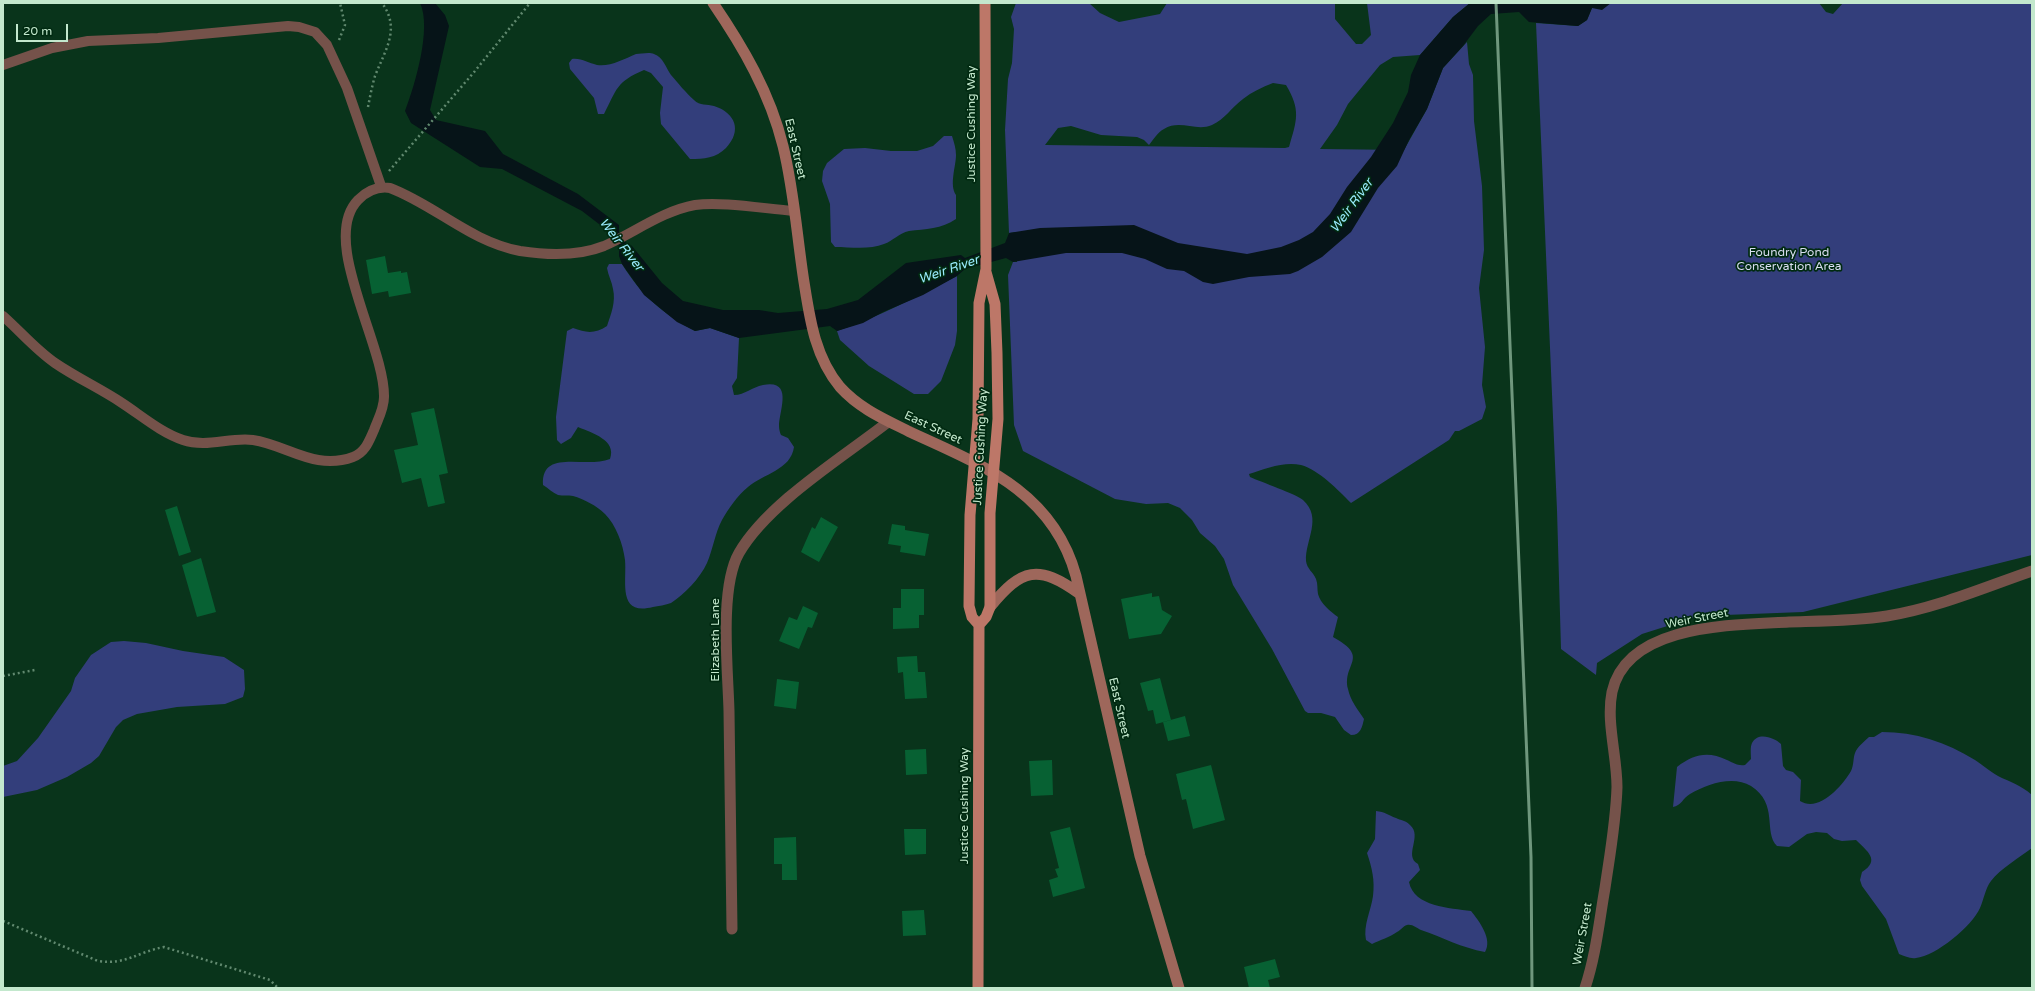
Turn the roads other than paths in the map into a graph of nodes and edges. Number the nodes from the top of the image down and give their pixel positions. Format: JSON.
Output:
{"nodes":[{"id":1,"x":712,"y":3,"type":"edge"},
{"id":2,"x":985,"y":3,"type":"edge"},
{"id":3,"x":3,"y":65,"type":"edge"},
{"id":4,"x":381,"y":186,"type":"junction"},
{"id":5,"x":794,"y":211,"type":"junction"},
{"id":6,"x":986,"y":269,"type":"junction"},
{"id":7,"x":3,"y":316,"type":"edge"},
{"id":8,"x":888,"y":422,"type":"junction"},
{"id":9,"x":974,"y":462,"type":"junction"},
{"id":10,"x":993,"y":473,"type":"junction"},
{"id":11,"x":2032,"y":571,"type":"edge"},
{"id":12,"x":1080,"y":594,"type":"junction"},
{"id":13,"x":990,"y":607,"type":"junction"},
{"id":14,"x":979,"y":624,"type":"junction"},
{"id":15,"x":732,"y":929,"type":"dead end"},
{"id":16,"x":978,"y":988,"type":"edge"},
{"id":17,"x":1179,"y":988,"type":"edge"},
{"id":18,"x":1585,"y":988,"type":"edge"}],
"edges":[{"from":1,"to":5,"type":"main road","name":"East Street"},
{"from":2,"to":6,"type":"main road","name":"Justice Cushing Way"},
{"from":3,"to":4,"type":"lane"},
{"from":4,"to":5,"type":"lane"},
{"from":4,"to":7,"type":"lane"},
{"from":5,"to":8,"type":"main road","name":"East Street"},
{"from":6,"to":9,"type":"main road","name":"Justice Cushing Way"},
{"from":6,"to":10,"type":"main road","name":"Justice Cushing Way"},
{"from":8,"to":9,"type":"main road","name":"East Street"},
{"from":8,"to":15,"type":"street","name":"Elizabeth Lane"},
{"from":9,"to":10,"type":"main road","name":"East Street"},
{"from":9,"to":14,"type":"main road","name":"Justice Cushing Way"},
{"from":10,"to":12,"type":"main road","name":"East Street"},
{"from":10,"to":13,"type":"main road","name":"Justice Cushing Way"},
{"from":11,"to":18,"type":"street","name":"Weir Street"},
{"from":12,"to":13,"type":"main road"},
{"from":12,"to":17,"type":"main road","name":"East Street"},
{"from":13,"to":14,"type":"main road"},
{"from":14,"to":16,"type":"main road","name":"Justice Cushing Way"}]}
